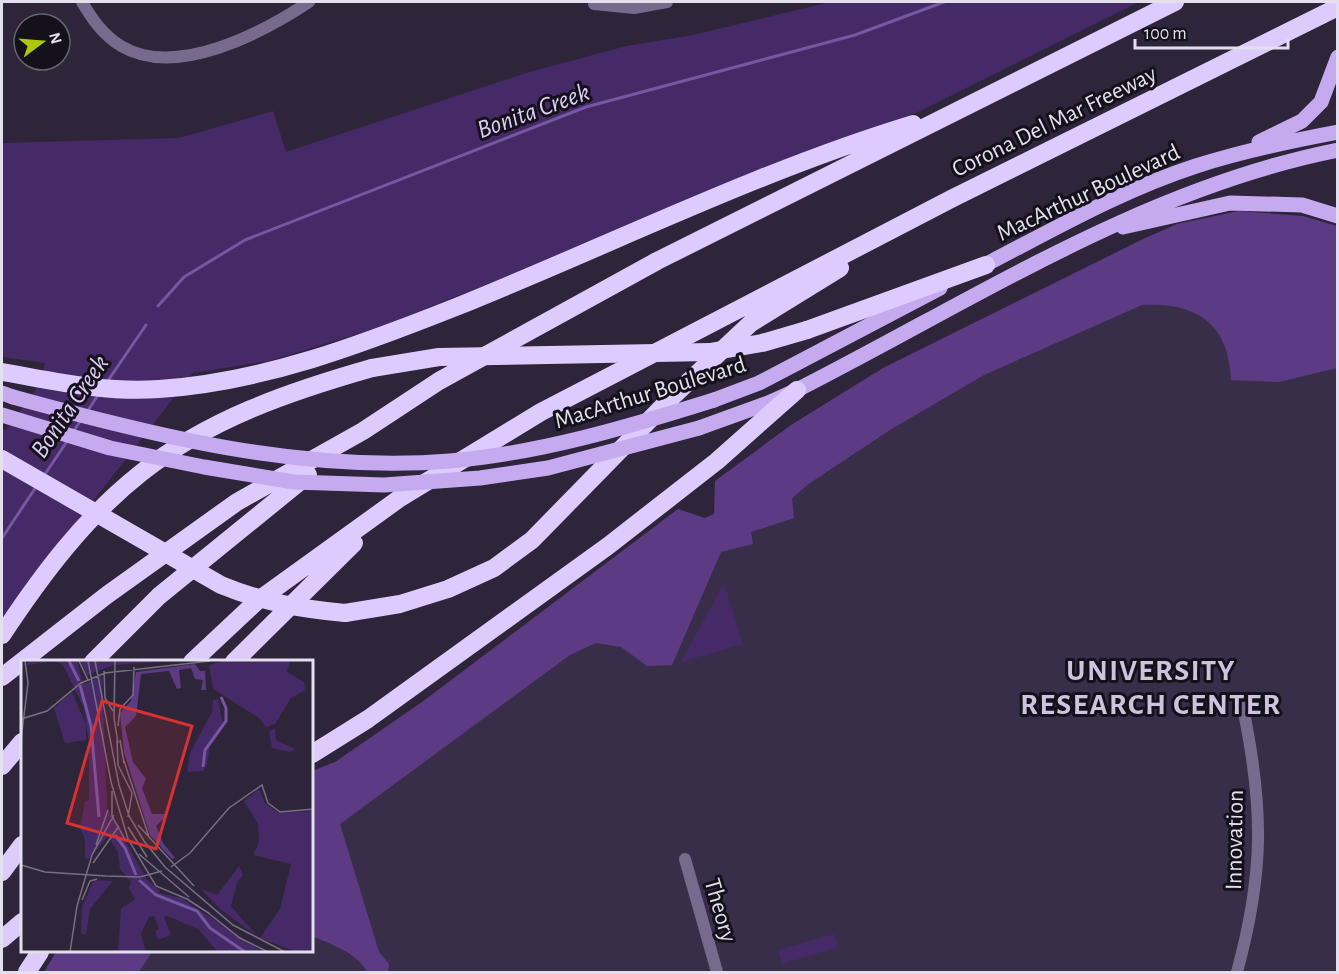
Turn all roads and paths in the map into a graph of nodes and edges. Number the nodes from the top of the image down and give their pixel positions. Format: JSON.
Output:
{"nodes":[{"id":1,"x":82,"y":2,"type":"edge"},
{"id":2,"x":309,"y":2,"type":"edge"},
{"id":3,"x":667,"y":2,"type":"edge"},
{"id":4,"x":1175,"y":2,"type":"edge"},
{"id":5,"x":594,"y":4,"type":"dead end"},
{"id":6,"x":1338,"y":7,"type":"edge"},
{"id":7,"x":1338,"y":57,"type":"edge"},
{"id":8,"x":966,"y":107,"type":"junction"},
{"id":9,"x":1338,"y":132,"type":"edge"},
{"id":10,"x":1338,"y":150,"type":"edge"},
{"id":11,"x":1227,"y":156,"type":"junction"},
{"id":12,"x":953,"y":198,"type":"junction"},
{"id":13,"x":1338,"y":216,"type":"edge"},
{"id":14,"x":1094,"y":234,"type":"junction"},
{"id":15,"x":986,"y":265,"type":"junction"},
{"id":16,"x":2,"y":372,"type":"edge"},
{"id":17,"x":797,"y":390,"type":"junction"},
{"id":18,"x":7,"y":395,"type":"edge"},
{"id":19,"x":2,"y":415,"type":"edge"},
{"id":20,"x":363,"y":431,"type":"junction"},
{"id":21,"x":2,"y":459,"type":"edge"},
{"id":22,"x":400,"y":498,"type":"junction"},
{"id":23,"x":2,"y":635,"type":"edge"},
{"id":24,"x":21,"y":660,"type":"edge"},
{"id":25,"x":21,"y":660,"type":"edge"},
{"id":26,"x":95,"y":660,"type":"edge"},
{"id":27,"x":194,"y":660,"type":"edge"},
{"id":28,"x":236,"y":660,"type":"edge"},
{"id":29,"x":2,"y":677,"type":"edge"},
{"id":30,"x":1243,"y":708,"type":"dead end"},
{"id":31,"x":21,"y":743,"type":"edge"},
{"id":32,"x":314,"y":753,"type":"edge"},
{"id":33,"x":2,"y":766,"type":"edge"},
{"id":34,"x":21,"y":846,"type":"edge"},
{"id":35,"x":685,"y":859,"type":"dead end"},
{"id":36,"x":2,"y":872,"type":"edge"},
{"id":37,"x":21,"y":923,"type":"edge"},
{"id":38,"x":2,"y":939,"type":"edge"},
{"id":39,"x":39,"y":953,"type":"edge"},
{"id":40,"x":27,"y":972,"type":"edge"},
{"id":41,"x":717,"y":972,"type":"edge"},
{"id":42,"x":1237,"y":972,"type":"edge"}],
"edges":[{"from":1,"to":2,"type":"street"},
{"from":3,"to":5,"type":"street"},
{"from":4,"to":8,"type":"highway"},
{"from":6,"to":12,"type":"highway","name":"Corona Del Mar Freeway"},
{"from":7,"to":11,"type":"main road"},
{"from":8,"to":16,"type":"highway"},
{"from":8,"to":20,"type":"highway"},
{"from":9,"to":11,"type":"main road","name":"MacArthur Boulevard"},
{"from":10,"to":14,"type":"main road","name":"MacArthur Boulevard"},
{"from":11,"to":15,"type":"main road","name":"MacArthur Boulevard"},
{"from":12,"to":21,"type":"highway","bridge":true},
{"from":12,"to":22,"type":"highway"},
{"from":13,"to":14,"type":"main road"},
{"from":14,"to":17,"type":"main road","name":"MacArthur Boulevard"},
{"from":15,"to":18,"type":"main road","name":"MacArthur Boulevard","bridge":true},
{"from":15,"to":23,"type":"highway","bridge":true},
{"from":17,"to":19,"type":"main road","name":"MacArthur Boulevard","bridge":true},
{"from":17,"to":32,"type":"highway"},
{"from":20,"to":24,"type":"highway"},
{"from":20,"to":26,"type":"highway"},
{"from":22,"to":27,"type":"highway"},
{"from":22,"to":28,"type":"highway"},
{"from":25,"to":29,"type":"highway"},
{"from":30,"to":42,"type":"street","name":"Innovation"},
{"from":31,"to":33,"type":"highway"},
{"from":34,"to":36,"type":"highway"},
{"from":35,"to":41,"type":"street","name":"Theory"},
{"from":37,"to":38,"type":"highway"},
{"from":39,"to":40,"type":"highway"}]}
